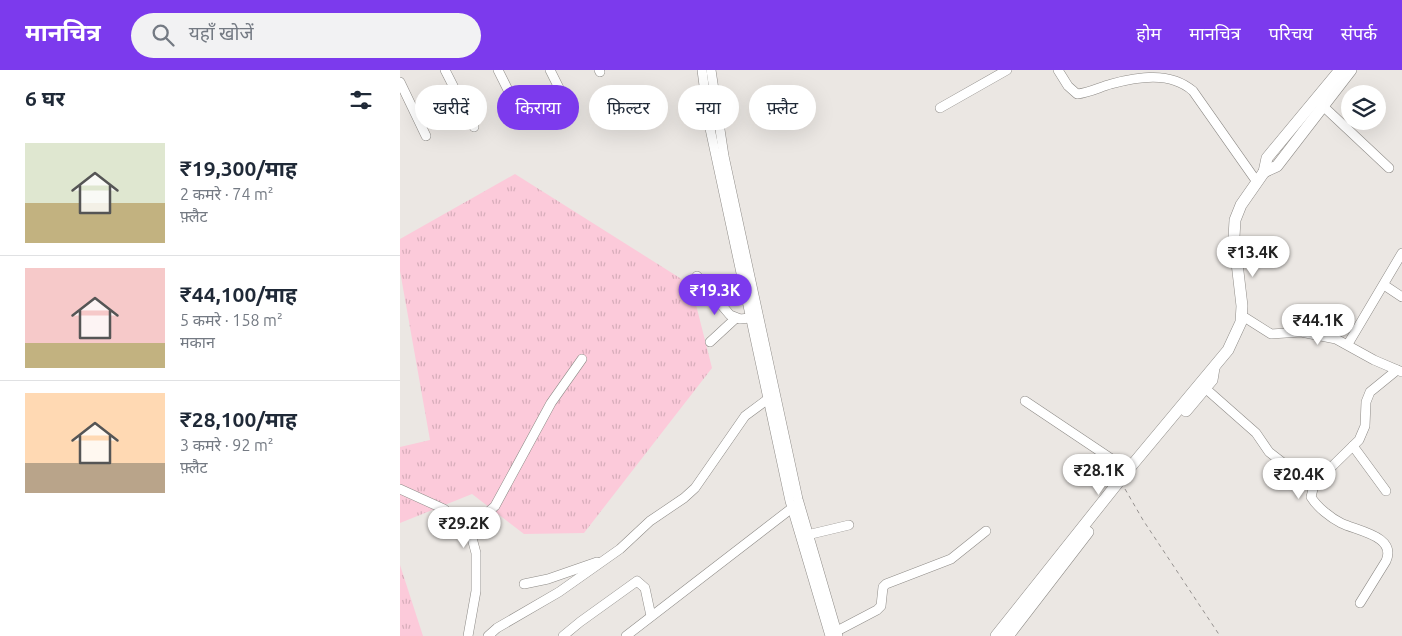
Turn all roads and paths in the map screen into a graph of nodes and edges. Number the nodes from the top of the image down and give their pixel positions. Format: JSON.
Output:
{"nodes":[{"id":1,"x":445,"y":70,"type":"edge"},
{"id":2,"x":498,"y":70,"type":"edge"},
{"id":3,"x":550,"y":70,"type":"edge"},
{"id":4,"x":702,"y":70,"type":"edge"},
{"id":5,"x":711,"y":70,"type":"edge"},
{"id":6,"x":1058,"y":70,"type":"edge"},
{"id":7,"x":1340,"y":70,"type":"edge"},
{"id":8,"x":1351,"y":70,"type":"edge"},
{"id":9,"x":1001,"y":71,"type":"edge"},
{"id":10,"x":400,"y":82,"type":"edge"},
{"id":11,"x":453,"y":85,"type":"edge"},
{"id":12,"x":506,"y":85,"type":"edge"},
{"id":13,"x":558,"y":85,"type":"edge"},
{"id":14,"x":1324,"y":107,"type":"junction"},
{"id":15,"x":940,"y":108,"type":"dead end"},
{"id":16,"x":426,"y":136,"type":"dead end"},
{"id":17,"x":1389,"y":168,"type":"dead end"},
{"id":18,"x":1261,"y":177,"type":"junction"},
{"id":19,"x":1402,"y":252,"type":"edge"},
{"id":20,"x":697,"y":276,"type":"dead end"},
{"id":21,"x":1384,"y":285,"type":"junction"},
{"id":22,"x":1402,"y":297,"type":"edge"},
{"id":23,"x":1241,"y":315,"type":"junction"},
{"id":24,"x":736,"y":318,"type":"junction"},
{"id":25,"x":750,"y":318,"type":"junction"},
{"id":26,"x":710,"y":342,"type":"dead end"},
{"id":27,"x":1348,"y":344,"type":"junction"},
{"id":28,"x":582,"y":360,"type":"dead end"},
{"id":29,"x":1214,"y":368,"type":"junction"},
{"id":30,"x":1400,"y":371,"type":"edge"},
{"id":31,"x":1205,"y":388,"type":"junction"},
{"id":32,"x":768,"y":399,"type":"junction"},
{"id":33,"x":1025,"y":401,"type":"dead end"},
{"id":34,"x":1353,"y":446,"type":"junction"},
{"id":35,"x":1128,"y":470,"type":"junction"},
{"id":36,"x":1123,"y":486,"type":"junction"},
{"id":37,"x":1312,"y":486,"type":"junction"},
{"id":38,"x":400,"y":489,"type":"edge"},
{"id":39,"x":1386,"y":491,"type":"dead end"},
{"id":40,"x":792,"y":508,"type":"junction"},
{"id":41,"x":849,"y":525,"type":"dead end"},
{"id":42,"x":986,"y":531,"type":"dead end"},
{"id":43,"x":466,"y":532,"type":"junction"},
{"id":44,"x":805,"y":536,"type":"junction"},
{"id":45,"x":602,"y":562,"type":"junction"},
{"id":46,"x":524,"y":584,"type":"dead end"},
{"id":47,"x":1360,"y":603,"type":"dead end"},
{"id":48,"x":651,"y":616,"type":"junction"},
{"id":49,"x":835,"y":634,"type":"edge"},
{"id":50,"x":468,"y":636,"type":"edge"},
{"id":51,"x":488,"y":636,"type":"edge"},
{"id":52,"x":564,"y":636,"type":"edge"},
{"id":53,"x":626,"y":636,"type":"edge"},
{"id":54,"x":996,"y":636,"type":"edge"},
{"id":55,"x":1008,"y":636,"type":"edge"},
{"id":56,"x":1220,"y":636,"type":"edge"}],
"edges":[{"from":1,"to":11,"type":"street"},
{"from":2,"to":12,"type":"street"},
{"from":3,"to":13,"type":"street"},
{"from":4,"to":25,"type":"street"},
{"from":5,"to":44,"type":"street"},
{"from":6,"to":18,"type":"street"},
{"from":7,"to":18,"type":"main road"},
{"from":8,"to":14,"type":"main road"},
{"from":9,"to":15,"type":"street"},
{"from":10,"to":16,"type":"street"},
{"from":14,"to":17,"type":"street"},
{"from":14,"to":18,"type":"main road"},
{"from":18,"to":23,"type":"main road"},
{"from":19,"to":21,"type":"street"},
{"from":20,"to":24,"type":"street"},
{"from":21,"to":22,"type":"street"},
{"from":21,"to":27,"type":"street"},
{"from":23,"to":27,"type":"street"},
{"from":23,"to":29,"type":"main road"},
{"from":24,"to":25,"type":"street"},
{"from":24,"to":26,"type":"street"},
{"from":25,"to":32,"type":"street"},
{"from":27,"to":30,"type":"street"},
{"from":28,"to":43,"type":"street"},
{"from":29,"to":31,"type":"main road"},
{"from":29,"to":35,"type":"main road"},
{"from":30,"to":34,"type":"street"},
{"from":31,"to":36,"type":"main road"},
{"from":31,"to":37,"type":"street"},
{"from":32,"to":40,"type":"street"},
{"from":32,"to":45,"type":"street"},
{"from":33,"to":35,"type":"street"},
{"from":34,"to":37,"type":"street"},
{"from":34,"to":39,"type":"street"},
{"from":35,"to":54,"type":"main road"},
{"from":36,"to":55,"type":"main road"},
{"from":36,"to":56,"type":"path"},
{"from":37,"to":47,"type":"street"},
{"from":38,"to":43,"type":"street"},
{"from":40,"to":44,"type":"street"},
{"from":40,"to":48,"type":"street"},
{"from":41,"to":44,"type":"street"},
{"from":42,"to":49,"type":"street"},
{"from":43,"to":50,"type":"street"},
{"from":44,"to":49,"type":"street"},
{"from":45,"to":46,"type":"street"},
{"from":45,"to":51,"type":"street"},
{"from":48,"to":52,"type":"street"},
{"from":48,"to":53,"type":"street"}]}
